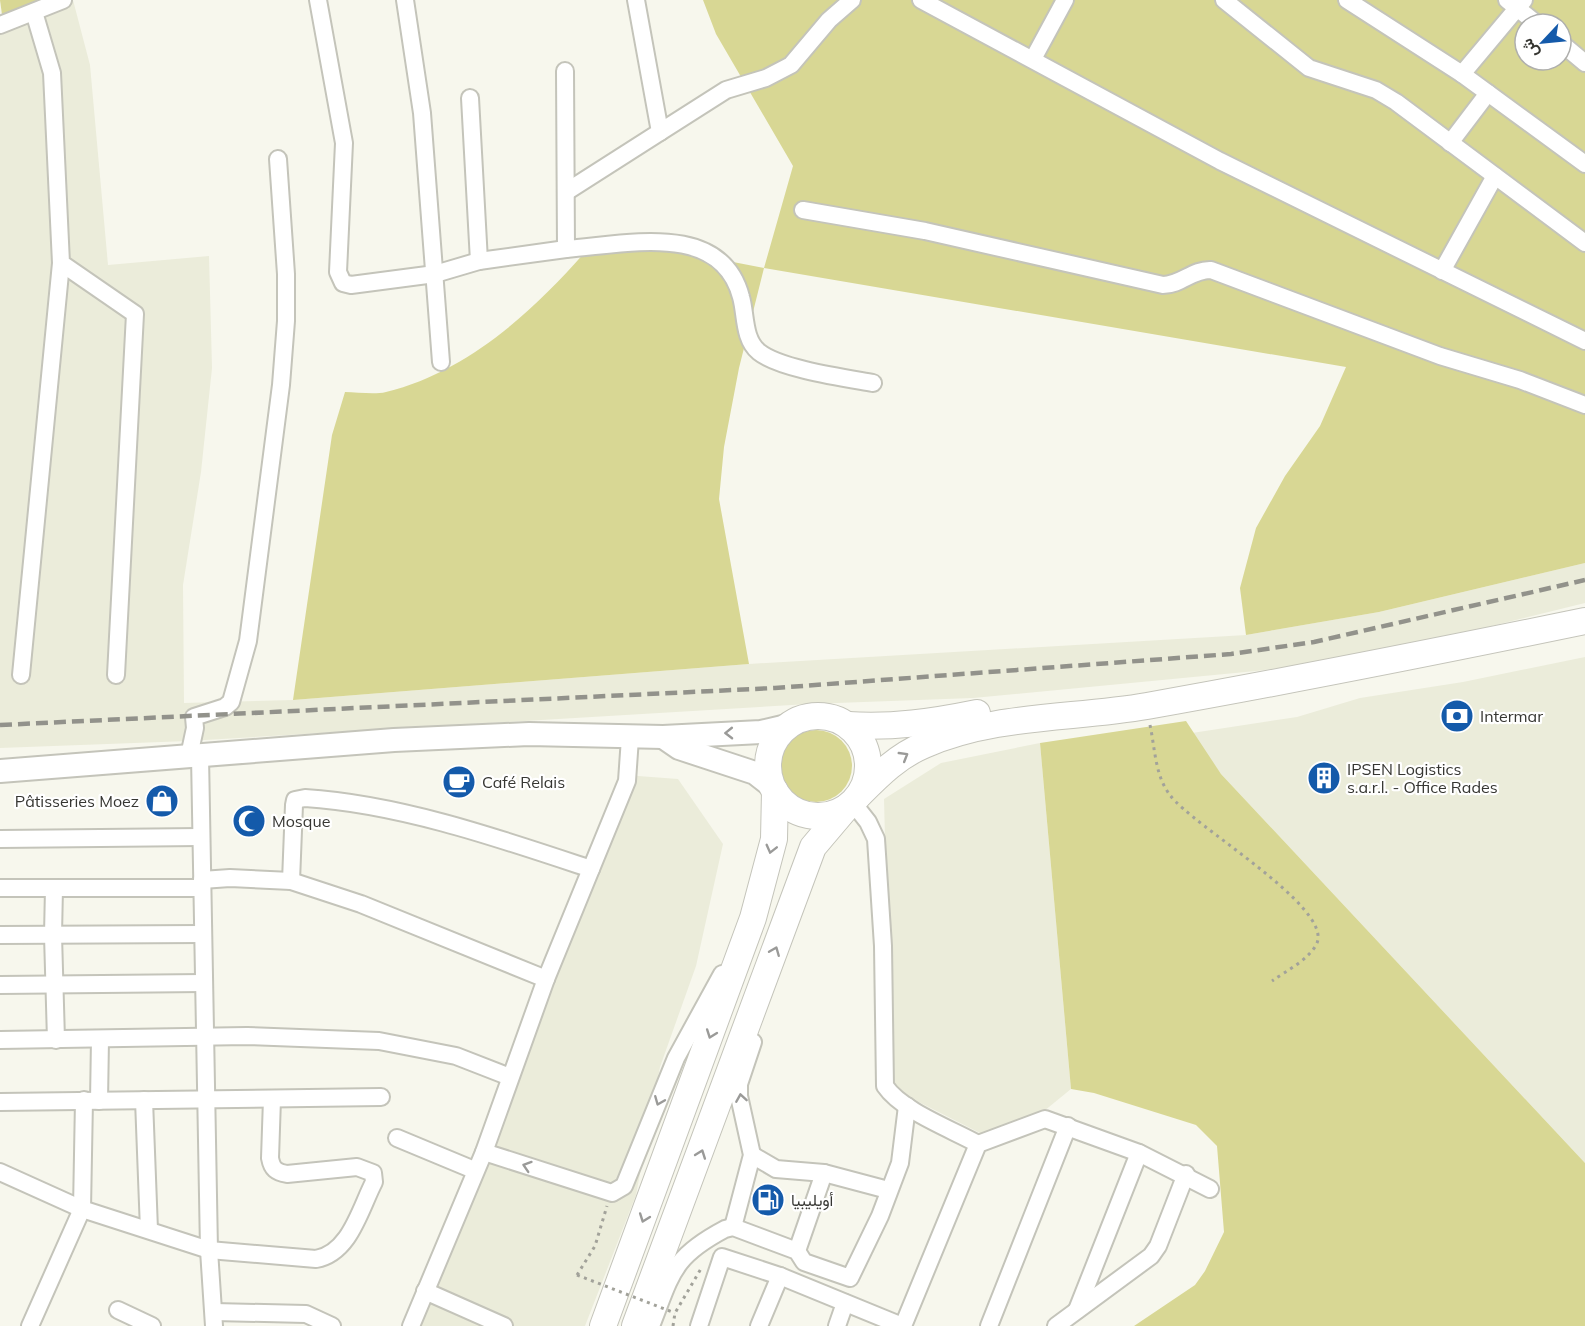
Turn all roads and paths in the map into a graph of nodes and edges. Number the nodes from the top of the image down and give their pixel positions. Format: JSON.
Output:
{"nodes":[{"id":1,"x":63,"y":0,"type":"edge"},
{"id":2,"x":318,"y":0,"type":"edge"},
{"id":3,"x":405,"y":0,"type":"edge"},
{"id":4,"x":636,"y":0,"type":"edge"},
{"id":5,"x":852,"y":0,"type":"edge"},
{"id":6,"x":921,"y":0,"type":"edge"},
{"id":7,"x":1065,"y":0,"type":"edge"},
{"id":8,"x":1224,"y":0,"type":"edge"},
{"id":9,"x":1347,"y":0,"type":"edge"},
{"id":10,"x":1516,"y":3,"type":"edge"},
{"id":11,"x":34,"y":12,"type":"junction"},
{"id":12,"x":0,"y":26,"type":"edge"},
{"id":13,"x":1573,"y":53,"type":"edge"},
{"id":14,"x":1033,"y":58,"type":"junction"},
{"id":15,"x":1585,"y":63,"type":"edge"},
{"id":16,"x":565,"y":70,"type":"dead end"},
{"id":17,"x":1462,"y":74,"type":"junction"},
{"id":18,"x":1488,"y":93,"type":"junction"},
{"id":19,"x":470,"y":98,"type":"dead end"},
{"id":20,"x":660,"y":132,"type":"junction"},
{"id":21,"x":1450,"y":143,"type":"junction"},
{"id":22,"x":278,"y":159,"type":"dead end"},
{"id":23,"x":1585,"y":164,"type":"edge"},
{"id":24,"x":1495,"y":176,"type":"junction"},
{"id":25,"x":566,"y":192,"type":"junction"},
{"id":26,"x":803,"y":210,"type":"dead end"},
{"id":27,"x":1585,"y":243,"type":"edge"},
{"id":28,"x":566,"y":249,"type":"junction"},
{"id":29,"x":479,"y":261,"type":"junction"},
{"id":30,"x":61,"y":263,"type":"junction"},
{"id":31,"x":1442,"y":271,"type":"junction"},
{"id":32,"x":435,"y":274,"type":"junction"},
{"id":33,"x":1585,"y":341,"type":"edge"},
{"id":34,"x":441,"y":362,"type":"dead end"},
{"id":35,"x":873,"y":383,"type":"dead end"},
{"id":36,"x":1585,"y":405,"type":"edge"},
{"id":37,"x":1585,"y":606,"type":"edge"},
{"id":38,"x":1585,"y":621,"type":"edge"},
{"id":39,"x":21,"y":675,"type":"dead end"},
{"id":40,"x":116,"y":675,"type":"dead end"},
{"id":41,"x":1146,"y":706,"type":"junction"},
{"id":42,"x":848,"y":725,"type":"junction"},
{"id":43,"x":787,"y":726,"type":"junction"},
{"id":44,"x":663,"y":737,"type":"junction"},
{"id":45,"x":630,"y":738,"type":"junction"},
{"id":46,"x":195,"y":756,"type":"junction"},
{"id":47,"x":0,"y":771,"type":"edge"},
{"id":48,"x":774,"y":789,"type":"junction"},
{"id":49,"x":853,"y":802,"type":"junction"},
{"id":50,"x":201,"y":837,"type":"junction"},
{"id":51,"x":0,"y":839,"type":"edge"},
{"id":52,"x":591,"y":869,"type":"junction"},
{"id":53,"x":291,"y":881,"type":"junction"},
{"id":54,"x":202,"y":884,"type":"junction"},
{"id":55,"x":0,"y":888,"type":"edge"},
{"id":56,"x":54,"y":888,"type":"junction"},
{"id":57,"x":753,"y":918,"type":"junction"},
{"id":58,"x":203,"y":934,"type":"junction"},
{"id":59,"x":0,"y":935,"type":"edge"},
{"id":60,"x":53,"y":935,"type":"junction"},
{"id":61,"x":546,"y":979,"type":"junction"},
{"id":62,"x":1272,"y":981,"type":"dead end"},
{"id":63,"x":204,"y":983,"type":"junction"},
{"id":64,"x":0,"y":985,"type":"edge"},
{"id":65,"x":54,"y":985,"type":"junction"},
{"id":66,"x":761,"y":987,"type":"junction"},
{"id":67,"x":204,"y":1038,"type":"junction"},
{"id":68,"x":100,"y":1039,"type":"junction"},
{"id":69,"x":0,"y":1040,"type":"edge"},
{"id":70,"x":56,"y":1040,"type":"junction"},
{"id":71,"x":510,"y":1077,"type":"junction"},
{"id":72,"x":381,"y":1097,"type":"dead end"},
{"id":73,"x":272,"y":1099,"type":"junction"},
{"id":74,"x":92,"y":1100,"type":"junction"},
{"id":75,"x":144,"y":1100,"type":"junction"},
{"id":76,"x":207,"y":1100,"type":"junction"},
{"id":77,"x":0,"y":1102,"type":"edge"},
{"id":78,"x":907,"y":1106,"type":"junction"},
{"id":79,"x":1068,"y":1126,"type":"junction"},
{"id":80,"x":397,"y":1138,"type":"dead end"},
{"id":81,"x":978,"y":1144,"type":"junction"},
{"id":82,"x":484,"y":1152,"type":"junction"},
{"id":83,"x":1139,"y":1153,"type":"junction"},
{"id":84,"x":752,"y":1155,"type":"junction"},
{"id":85,"x":474,"y":1170,"type":"junction"},
{"id":86,"x":0,"y":1172,"type":"edge"},
{"id":87,"x":824,"y":1173,"type":"junction"},
{"id":88,"x":1186,"y":1174,"type":"junction"},
{"id":89,"x":1210,"y":1189,"type":"dead end"},
{"id":90,"x":888,"y":1190,"type":"junction"},
{"id":91,"x":612,"y":1193,"type":"junction"},
{"id":92,"x":82,"y":1209,"type":"junction"},
{"id":93,"x":733,"y":1227,"type":"junction"},
{"id":94,"x":149,"y":1230,"type":"junction"},
{"id":95,"x":209,"y":1250,"type":"junction"},
{"id":96,"x":797,"y":1251,"type":"junction"},
{"id":97,"x":697,"y":1270,"type":"dead end"},
{"id":98,"x":780,"y":1276,"type":"junction"},
{"id":99,"x":425,"y":1291,"type":"junction"},
{"id":100,"x":845,"y":1303,"type":"junction"},
{"id":101,"x":118,"y":1310,"type":"dead end"},
{"id":102,"x":1077,"y":1311,"type":"junction"},
{"id":103,"x":675,"y":1313,"type":"junction"},
{"id":104,"x":214,"y":1319,"type":"edge"},
{"id":105,"x":303,"y":1320,"type":"edge"},
{"id":106,"x":30,"y":1326,"type":"edge"},
{"id":107,"x":152,"y":1326,"type":"edge"},
{"id":108,"x":332,"y":1326,"type":"edge"},
{"id":109,"x":411,"y":1326,"type":"edge"},
{"id":110,"x":504,"y":1326,"type":"edge"},
{"id":111,"x":603,"y":1326,"type":"edge"},
{"id":112,"x":635,"y":1326,"type":"edge"},
{"id":113,"x":651,"y":1326,"type":"edge"},
{"id":114,"x":673,"y":1326,"type":"edge"},
{"id":115,"x":699,"y":1326,"type":"edge"},
{"id":116,"x":759,"y":1326,"type":"edge"},
{"id":117,"x":837,"y":1326,"type":"edge"},
{"id":118,"x":902,"y":1326,"type":"edge"},
{"id":119,"x":989,"y":1326,"type":"edge"},
{"id":120,"x":1056,"y":1326,"type":"edge"}],
"edges":[{"from":1,"to":11,"type":"street"},
{"from":2,"to":32,"type":"street"},
{"from":3,"to":32,"type":"street"},
{"from":4,"to":20,"type":"street"},
{"from":5,"to":20,"type":"street"},
{"from":6,"to":14,"type":"street"},
{"from":7,"to":14,"type":"street"},
{"from":8,"to":21,"type":"street"},
{"from":9,"to":17,"type":"street"},
{"from":10,"to":17,"type":"street"},
{"from":11,"to":12,"type":"street"},
{"from":11,"to":30,"type":"street"},
{"from":13,"to":15,"type":"street"},
{"from":14,"to":31,"type":"street"},
{"from":16,"to":25,"type":"street"},
{"from":17,"to":18,"type":"street"},
{"from":18,"to":21,"type":"street"},
{"from":18,"to":23,"type":"street"},
{"from":19,"to":29,"type":"street"},
{"from":20,"to":25,"type":"street"},
{"from":21,"to":24,"type":"street"},
{"from":22,"to":46,"type":"street"},
{"from":24,"to":27,"type":"street"},
{"from":24,"to":31,"type":"street"},
{"from":25,"to":28,"type":"street"},
{"from":26,"to":36,"type":"street"},
{"from":28,"to":29,"type":"street"},
{"from":28,"to":35,"type":"street"},
{"from":29,"to":32,"type":"street"},
{"from":30,"to":39,"type":"street"},
{"from":30,"to":40,"type":"street"},
{"from":31,"to":33,"type":"street"},
{"from":32,"to":34,"type":"street"},
{"from":37,"to":42,"type":"highway"},
{"from":38,"to":41,"type":"highway"},
{"from":49,"to":41,"type":"highway","one_way":true},
{"from":41,"to":62,"type":"path"},
{"from":42,"to":43,"type":"highway"},
{"from":42,"to":49,"type":"highway"},
{"from":43,"to":44,"type":"main road","one_way":true},
{"from":43,"to":48,"type":"highway"},
{"from":44,"to":45,"type":"main road"},
{"from":44,"to":48,"type":"main road"},
{"from":45,"to":46,"type":"main road"},
{"from":45,"to":52,"type":"street"},
{"from":46,"to":47,"type":"main road"},
{"from":46,"to":50,"type":"street"},
{"from":48,"to":49,"type":"highway"},
{"from":48,"to":57,"type":"highway","one_way":true},
{"from":66,"to":49,"type":"highway","one_way":true},
{"from":49,"to":78,"type":"street"},
{"from":50,"to":51,"type":"street"},
{"from":50,"to":54,"type":"street"},
{"from":52,"to":53,"type":"street"},
{"from":52,"to":61,"type":"street"},
{"from":53,"to":54,"type":"street"},
{"from":53,"to":61,"type":"street"},
{"from":54,"to":56,"type":"street"},
{"from":54,"to":58,"type":"street"},
{"from":55,"to":56,"type":"street"},
{"from":56,"to":60,"type":"street"},
{"from":57,"to":91,"type":"street","one_way":true},
{"from":57,"to":111,"type":"highway","one_way":true},
{"from":58,"to":60,"type":"street"},
{"from":58,"to":63,"type":"street"},
{"from":59,"to":60,"type":"street"},
{"from":60,"to":65,"type":"street"},
{"from":61,"to":71,"type":"street"},
{"from":63,"to":65,"type":"street"},
{"from":63,"to":67,"type":"street"},
{"from":64,"to":65,"type":"street"},
{"from":65,"to":70,"type":"street"},
{"from":84,"to":66,"type":"street","one_way":true},
{"from":112,"to":66,"type":"highway","one_way":true},
{"from":67,"to":68,"type":"street"},
{"from":67,"to":71,"type":"street"},
{"from":67,"to":76,"type":"street"},
{"from":68,"to":70,"type":"street"},
{"from":68,"to":74,"type":"street"},
{"from":69,"to":70,"type":"street"},
{"from":71,"to":82,"type":"street"},
{"from":72,"to":73,"type":"street"},
{"from":73,"to":76,"type":"street"},
{"from":73,"to":95,"type":"street"},
{"from":74,"to":75,"type":"street"},
{"from":74,"to":77,"type":"street"},
{"from":74,"to":92,"type":"street"},
{"from":75,"to":76,"type":"street"},
{"from":75,"to":94,"type":"street"},
{"from":76,"to":95,"type":"street"},
{"from":78,"to":81,"type":"street"},
{"from":78,"to":90,"type":"street"},
{"from":79,"to":81,"type":"street"},
{"from":79,"to":83,"type":"street"},
{"from":79,"to":119,"type":"street"},
{"from":80,"to":85,"type":"street"},
{"from":81,"to":118,"type":"street"},
{"from":82,"to":85,"type":"street"},
{"from":91,"to":82,"type":"street","one_way":true},
{"from":83,"to":88,"type":"street"},
{"from":83,"to":102,"type":"street"},
{"from":84,"to":87,"type":"street"},
{"from":84,"to":93,"type":"street"},
{"from":85,"to":99,"type":"street"},
{"from":86,"to":92,"type":"street"},
{"from":87,"to":90,"type":"street"},
{"from":87,"to":96,"type":"street"},
{"from":88,"to":89,"type":"street"},
{"from":88,"to":102,"type":"street"},
{"from":90,"to":96,"type":"street"},
{"from":91,"to":103,"type":"path","bridge":true},
{"from":92,"to":94,"type":"street"},
{"from":92,"to":106,"type":"street"},
{"from":93,"to":96,"type":"street"},
{"from":93,"to":113,"type":"street"},
{"from":94,"to":95,"type":"street"},
{"from":95,"to":104,"type":"street"},
{"from":97,"to":103,"type":"path"},
{"from":98,"to":100,"type":"street"},
{"from":98,"to":115,"type":"street"},
{"from":98,"to":116,"type":"street"},
{"from":99,"to":109,"type":"street"},
{"from":99,"to":110,"type":"street"},
{"from":100,"to":117,"type":"street"},
{"from":100,"to":118,"type":"street"},
{"from":101,"to":107,"type":"street"},
{"from":102,"to":120,"type":"street"},
{"from":103,"to":114,"type":"path"},
{"from":104,"to":105,"type":"street"},
{"from":105,"to":108,"type":"street"}]}
